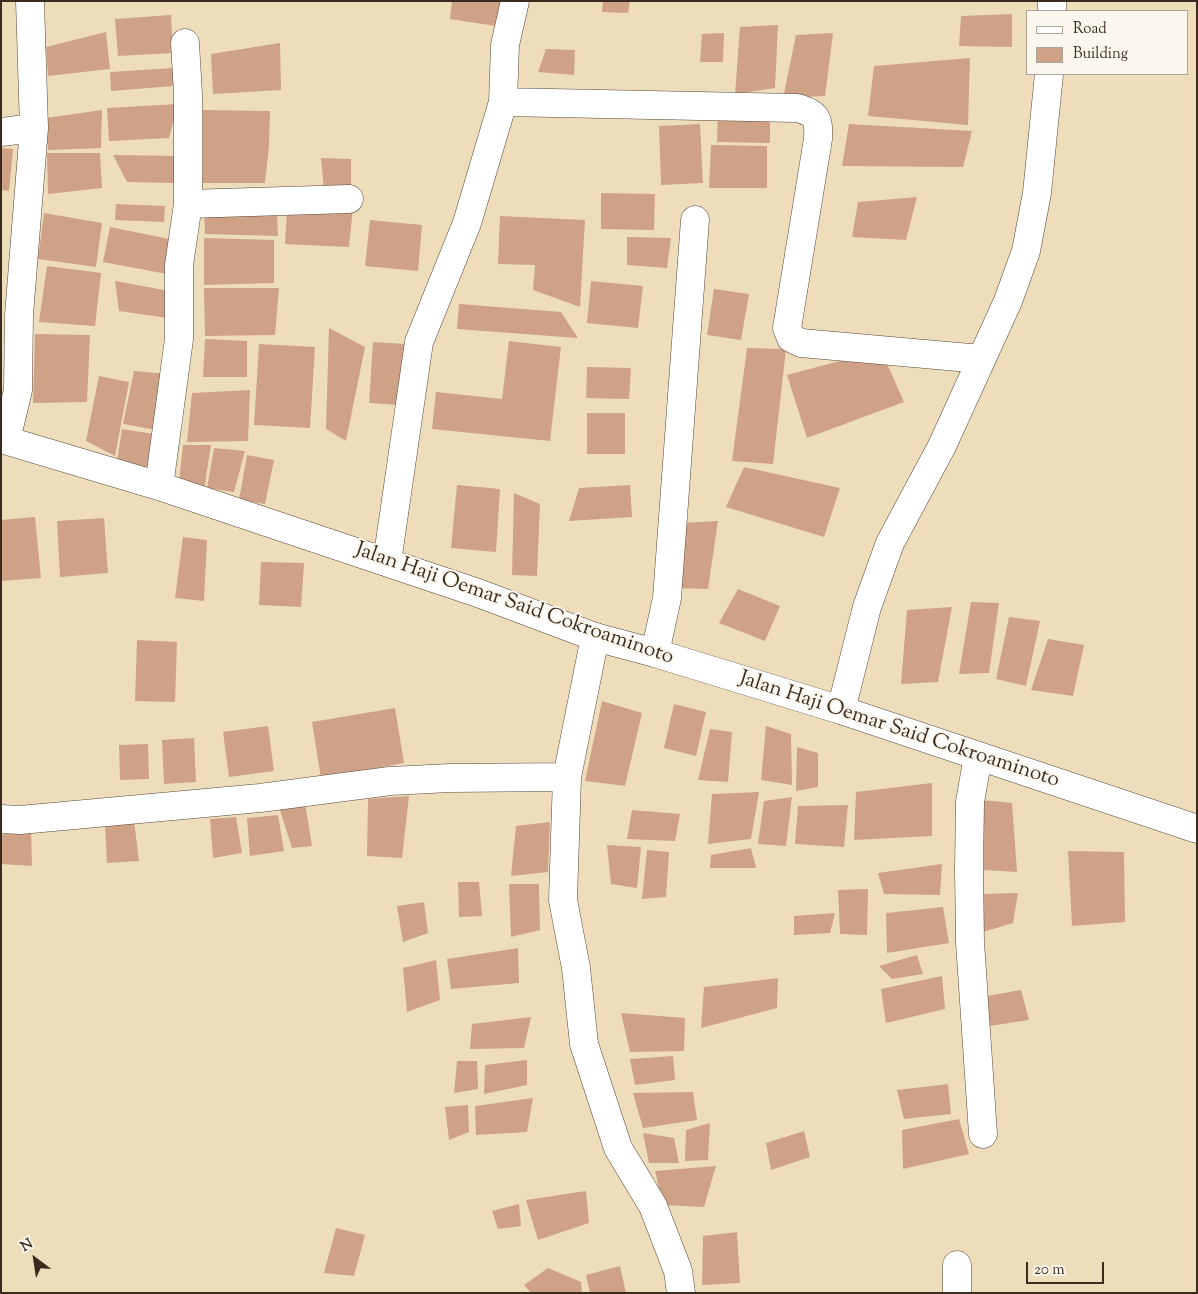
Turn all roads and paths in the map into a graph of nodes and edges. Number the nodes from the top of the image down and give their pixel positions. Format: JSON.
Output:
{"nodes":[{"id":1,"x":30,"y":1,"type":"edge"},
{"id":2,"x":515,"y":1,"type":"edge"},
{"id":3,"x":185,"y":43,"type":"dead end"},
{"id":4,"x":1049,"y":75,"type":"edge"},
{"id":5,"x":502,"y":102,"type":"junction"},
{"id":6,"x":34,"y":128,"type":"junction"},
{"id":7,"x":1,"y":132,"type":"edge"},
{"id":8,"x":349,"y":199,"type":"dead end"},
{"id":9,"x":188,"y":204,"type":"junction"},
{"id":10,"x":695,"y":220,"type":"dead end"},
{"id":11,"x":981,"y":359,"type":"junction"},
{"id":12,"x":3,"y":440,"type":"edge"},
{"id":13,"x":159,"y":486,"type":"junction"},
{"id":14,"x":387,"y":562,"type":"junction"},
{"id":15,"x":595,"y":637,"type":"junction"},
{"id":16,"x":655,"y":653,"type":"junction"},
{"id":17,"x":841,"y":710,"type":"junction"},
{"id":18,"x":978,"y":756,"type":"junction"},
{"id":19,"x":568,"y":777,"type":"junction"},
{"id":20,"x":1,"y":819,"type":"edge"},
{"id":21,"x":1197,"y":830,"type":"edge"},
{"id":22,"x":983,"y":1134,"type":"dead end"},
{"id":23,"x":957,"y":1265,"type":"dead end"},
{"id":24,"x":681,"y":1293,"type":"edge"},
{"id":25,"x":957,"y":1293,"type":"edge"}],
"edges":[{"from":1,"to":6,"type":"main road"},
{"from":2,"to":5,"type":"main road"},
{"from":3,"to":9,"type":"main road"},
{"from":4,"to":11,"type":"main road"},
{"from":5,"to":11,"type":"main road"},
{"from":5,"to":14,"type":"main road"},
{"from":6,"to":7,"type":"main road"},
{"from":6,"to":12,"type":"main road"},
{"from":8,"to":9,"type":"main road"},
{"from":9,"to":13,"type":"main road"},
{"from":10,"to":16,"type":"main road"},
{"from":11,"to":17,"type":"main road"},
{"from":12,"to":13,"type":"main road","name":"Jalan Haji Oemar Said Cokroaminoto"},
{"from":13,"to":14,"type":"main road","name":"Jalan Haji Oemar Said Cokroaminoto"},
{"from":14,"to":15,"type":"main road","name":"Jalan Haji Oemar Said Cokroaminoto"},
{"from":15,"to":16,"type":"main road","name":"Jalan Haji Oemar Said Cokroaminoto"},
{"from":15,"to":19,"type":"main road"},
{"from":16,"to":17,"type":"main road","name":"Jalan Haji Oemar Said Cokroaminoto"},
{"from":17,"to":18,"type":"main road","name":"Jalan Haji Oemar Said Cokroaminoto"},
{"from":18,"to":21,"type":"main road","name":"Jalan Haji Oemar Said Cokroaminoto"},
{"from":18,"to":22,"type":"main road"},
{"from":19,"to":20,"type":"main road"},
{"from":19,"to":24,"type":"main road"},
{"from":23,"to":25,"type":"main road"}]}
